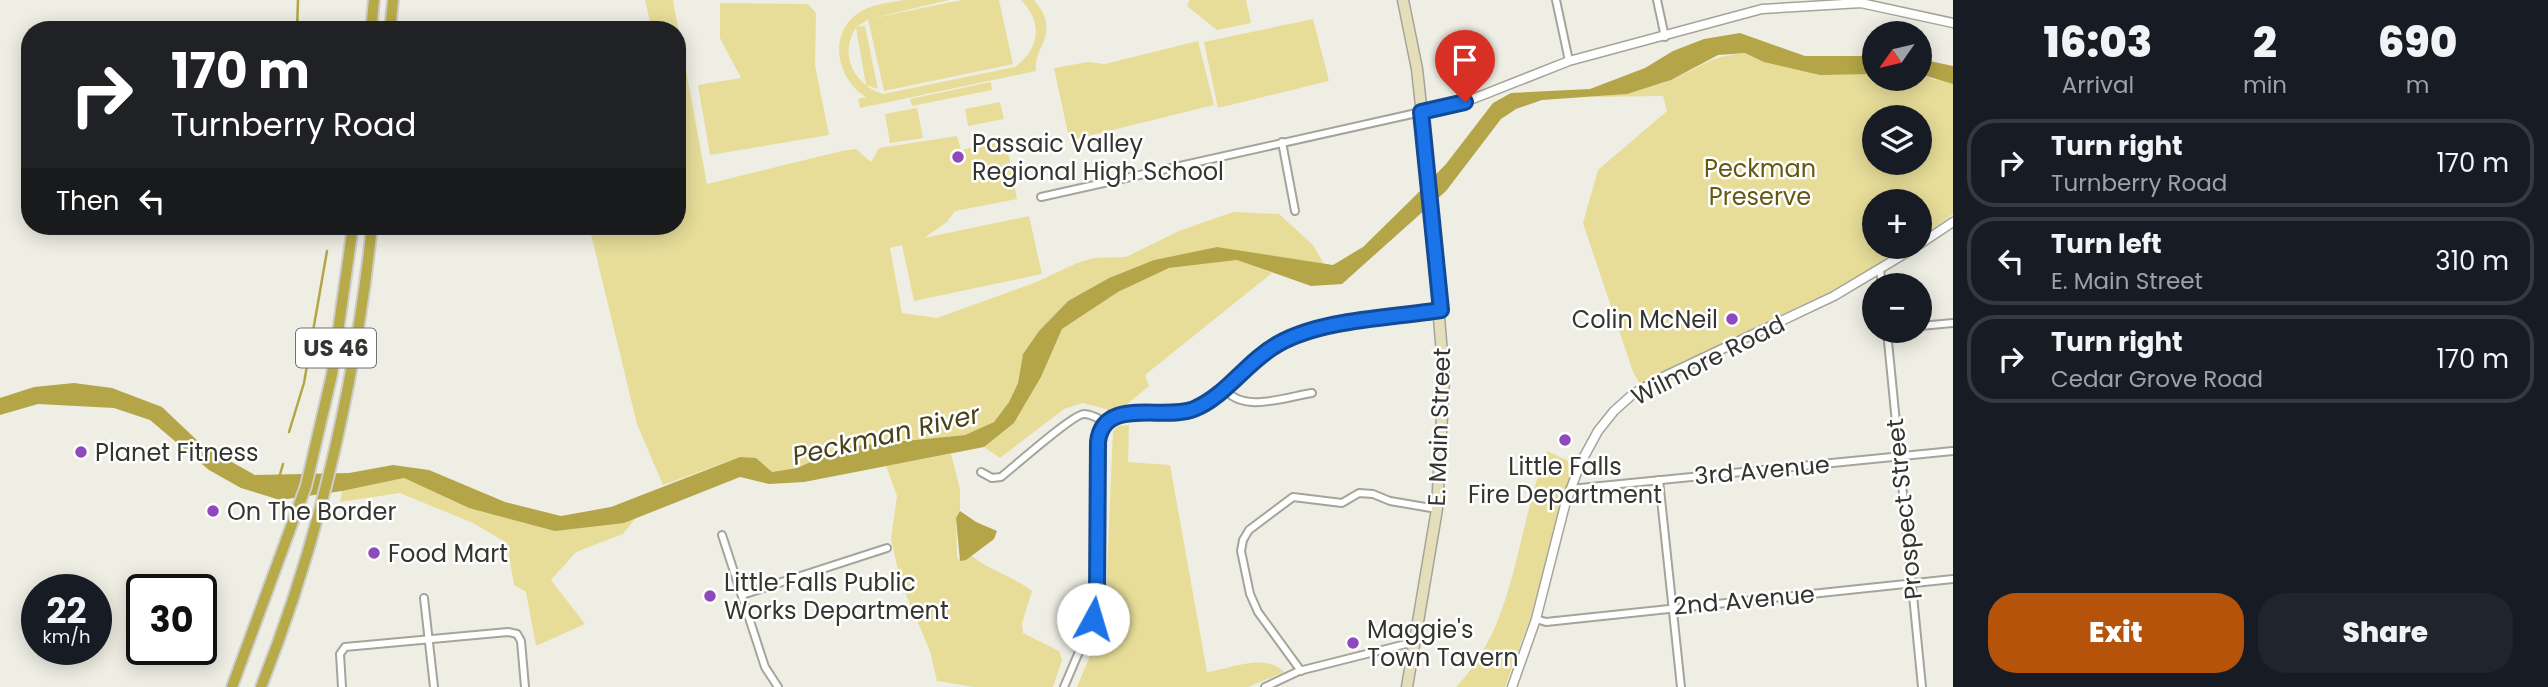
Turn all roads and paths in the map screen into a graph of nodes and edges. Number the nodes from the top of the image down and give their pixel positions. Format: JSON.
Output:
{"nodes":[{"id":1,"x":374,"y":0,"type":"edge"},
{"id":2,"x":396,"y":0,"type":"edge"},
{"id":3,"x":1403,"y":0,"type":"edge"},
{"id":4,"x":1556,"y":0,"type":"edge"},
{"id":5,"x":1657,"y":0,"type":"edge"},
{"id":6,"x":1761,"y":5,"type":"edge"},
{"id":7,"x":372,"y":21,"type":"edge"},
{"id":8,"x":391,"y":21,"type":"edge"},
{"id":9,"x":1953,"y":23,"type":"edge"},
{"id":10,"x":1665,"y":37,"type":"junction"},
{"id":11,"x":1569,"y":61,"type":"junction"},
{"id":12,"x":1421,"y":112,"type":"junction"},
{"id":13,"x":1282,"y":142,"type":"junction"},
{"id":14,"x":1041,"y":197,"type":"dead end"},
{"id":15,"x":1295,"y":211,"type":"dead end"},
{"id":16,"x":1953,"y":222,"type":"edge"},
{"id":17,"x":352,"y":235,"type":"edge"},
{"id":18,"x":371,"y":235,"type":"edge"},
{"id":19,"x":1932,"y":236,"type":"edge"},
{"id":20,"x":1897,"y":259,"type":"edge"},
{"id":21,"x":1880,"y":270,"type":"junction"},
{"id":22,"x":1880,"y":273,"type":"edge"},
{"id":23,"x":1441,"y":310,"type":"junction"},
{"id":24,"x":1953,"y":323,"type":"edge"},
{"id":25,"x":1932,"y":325,"type":"edge"},
{"id":26,"x":1887,"y":343,"type":"edge"},
{"id":27,"x":1224,"y":388,"type":"junction"},
{"id":28,"x":1312,"y":393,"type":"dead end"},
{"id":29,"x":1105,"y":422,"type":"junction"},
{"id":30,"x":1953,"y":451,"type":"edge"},
{"id":31,"x":1899,"y":457,"type":"junction"},
{"id":32,"x":981,"y":472,"type":"dead end"},
{"id":33,"x":1659,"y":480,"type":"junction"},
{"id":34,"x":1570,"y":489,"type":"junction"},
{"id":35,"x":1437,"y":509,"type":"junction"},
{"id":36,"x":722,"y":535,"type":"dead end"},
{"id":37,"x":887,"y":548,"type":"dead end"},
{"id":38,"x":1953,"y":579,"type":"edge"},
{"id":39,"x":1912,"y":585,"type":"junction"},
{"id":40,"x":742,"y":595,"type":"junction"},
{"id":41,"x":424,"y":598,"type":"dead end"},
{"id":42,"x":1672,"y":607,"type":"junction"},
{"id":43,"x":1536,"y":619,"type":"junction"},
{"id":44,"x":429,"y":639,"type":"junction"},
{"id":45,"x":1414,"y":646,"type":"junction"},
{"id":46,"x":1301,"y":671,"type":"junction"},
{"id":47,"x":232,"y":687,"type":"edge"},
{"id":48,"x":261,"y":687,"type":"edge"},
{"id":49,"x":342,"y":687,"type":"edge"},
{"id":50,"x":434,"y":687,"type":"edge"},
{"id":51,"x":525,"y":687,"type":"edge"},
{"id":52,"x":778,"y":687,"type":"edge"},
{"id":53,"x":1064,"y":687,"type":"edge"},
{"id":54,"x":1265,"y":687,"type":"edge"},
{"id":55,"x":1407,"y":687,"type":"edge"},
{"id":56,"x":1512,"y":687,"type":"edge"},
{"id":57,"x":1681,"y":687,"type":"edge"},
{"id":58,"x":1922,"y":687,"type":"edge"}],
"edges":[{"from":1,"to":7,"type":"highway"},
{"from":2,"to":8,"type":"highway"},
{"from":3,"to":12,"type":"main road","name":"E. Main Street"},
{"from":4,"to":11,"type":"street"},
{"from":5,"to":10,"type":"street"},
{"from":6,"to":9,"type":"street"},
{"from":6,"to":10,"type":"street"},
{"from":10,"to":11,"type":"street"},
{"from":11,"to":12,"type":"street"},
{"from":12,"to":13,"type":"street"},
{"from":12,"to":23,"type":"main road","name":"E. Main Street"},
{"from":13,"to":14,"type":"street"},
{"from":13,"to":15,"type":"street"},
{"from":16,"to":19,"type":"street","name":"Wilmore Road"},
{"from":17,"to":47,"type":"highway","number":"US 46"},
{"from":18,"to":48,"type":"highway","number":"US 46"},
{"from":20,"to":21,"type":"street","name":"Wilmore Road"},
{"from":21,"to":22,"type":"street"},
{"from":21,"to":34,"type":"street","name":"Wilmore Road"},
{"from":23,"to":27,"type":"street"},
{"from":23,"to":35,"type":"main road","name":"E. Main Street"},
{"from":24,"to":25,"type":"street"},
{"from":26,"to":31,"type":"street","name":"Prospect Street"},
{"from":27,"to":28,"type":"street"},
{"from":27,"to":29,"type":"street"},
{"from":29,"to":32,"type":"street"},
{"from":29,"to":53,"type":"street"},
{"from":30,"to":31,"type":"street","name":"3rd Avenue"},
{"from":31,"to":33,"type":"street","name":"3rd Avenue"},
{"from":31,"to":39,"type":"street","name":"Prospect Street"},
{"from":33,"to":34,"type":"street","name":"3rd Avenue"},
{"from":33,"to":42,"type":"street"},
{"from":34,"to":43,"type":"street","name":"Wilmore Road"},
{"from":35,"to":45,"type":"main road","name":"E. Main Street"},
{"from":35,"to":46,"type":"street"},
{"from":36,"to":40,"type":"street"},
{"from":37,"to":40,"type":"street"},
{"from":38,"to":39,"type":"street","name":"2nd Avenue"},
{"from":39,"to":42,"type":"street","name":"2nd Avenue"},
{"from":39,"to":58,"type":"street","name":"Prospect Street"},
{"from":40,"to":52,"type":"street"},
{"from":41,"to":44,"type":"street"},
{"from":42,"to":43,"type":"street","name":"2nd Avenue"},
{"from":42,"to":57,"type":"street"},
{"from":43,"to":56,"type":"street","name":"Wilmore Road"},
{"from":44,"to":49,"type":"street"},
{"from":44,"to":50,"type":"street"},
{"from":44,"to":51,"type":"street"},
{"from":45,"to":46,"type":"street"},
{"from":45,"to":55,"type":"main road","name":"E. Main Street"},
{"from":46,"to":54,"type":"street"}]}
